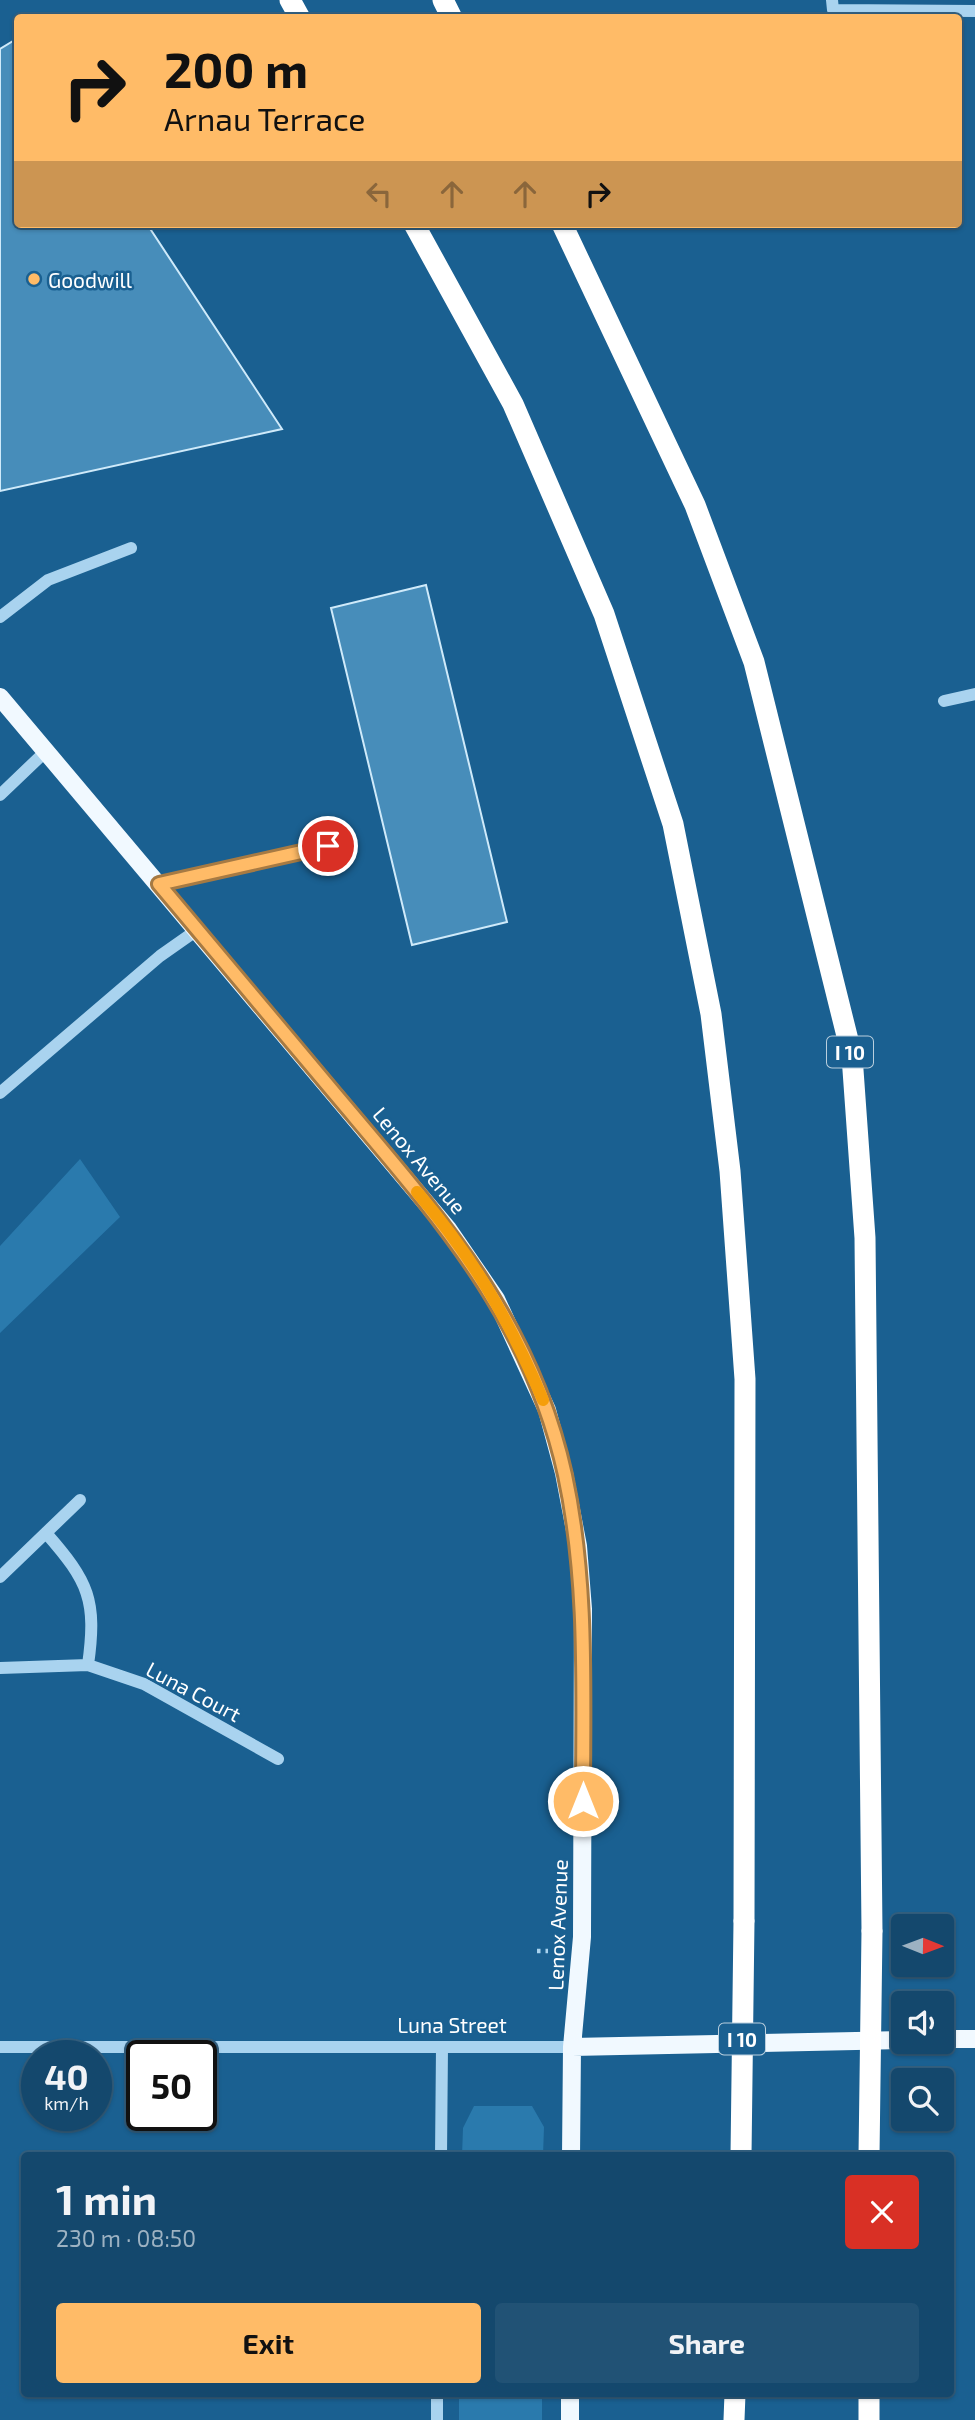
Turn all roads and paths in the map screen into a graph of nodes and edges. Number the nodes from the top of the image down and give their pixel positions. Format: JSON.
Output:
{"nodes":[{"id":1,"x":832,"y":0,"type":"edge"},
{"id":2,"x":975,"y":11,"type":"edge"},
{"id":3,"x":416,"y":228,"type":"edge"},
{"id":4,"x":564,"y":228,"type":"edge"},
{"id":5,"x":131,"y":548,"type":"dead end"},
{"id":6,"x":0,"y":617,"type":"edge"},
{"id":7,"x":975,"y":694,"type":"edge"},
{"id":8,"x":0,"y":696,"type":"edge"},
{"id":9,"x":944,"y":701,"type":"dead end"},
{"id":10,"x":46,"y":751,"type":"junction"},
{"id":11,"x":0,"y":795,"type":"edge"},
{"id":12,"x":328,"y":846,"type":"dead end"},
{"id":13,"x":159,"y":884,"type":"junction"},
{"id":14,"x":197,"y":930,"type":"junction"},
{"id":15,"x":0,"y":1093,"type":"edge"},
{"id":16,"x":80,"y":1500,"type":"dead end"},
{"id":17,"x":46,"y":1533,"type":"junction"},
{"id":18,"x":0,"y":1577,"type":"edge"},
{"id":19,"x":88,"y":1665,"type":"junction"},
{"id":20,"x":0,"y":1668,"type":"edge"},
{"id":21,"x":278,"y":1759,"type":"dead end"},
{"id":22,"x":537,"y":1951,"type":"dead end"},
{"id":23,"x":548,"y":1951,"type":"dead end"},
{"id":24,"x":954,"y":2039,"type":"edge"},
{"id":25,"x":975,"y":2039,"type":"edge"},
{"id":26,"x":891,"y":2040,"type":"edge"},
{"id":27,"x":0,"y":2046,"type":"edge"},
{"id":28,"x":442,"y":2047,"type":"junction"},
{"id":29,"x":572,"y":2047,"type":"junction"},
{"id":30,"x":441,"y":2152,"type":"edge"},
{"id":31,"x":571,"y":2152,"type":"edge"},
{"id":32,"x":741,"y":2152,"type":"edge"},
{"id":33,"x":869,"y":2152,"type":"edge"},
{"id":34,"x":437,"y":2397,"type":"edge"},
{"id":35,"x":570,"y":2397,"type":"edge"},
{"id":36,"x":735,"y":2397,"type":"edge"},
{"id":37,"x":869,"y":2397,"type":"edge"},
{"id":38,"x":437,"y":2420,"type":"edge"},
{"id":39,"x":570,"y":2420,"type":"edge"},
{"id":40,"x":734,"y":2420,"type":"edge"},
{"id":41,"x":869,"y":2420,"type":"edge"}],
"edges":[{"from":1,"to":2,"type":"street"},
{"from":3,"to":32,"type":"highway","number":"I 10","bridge":true},
{"from":4,"to":33,"type":"highway","number":"I 10","bridge":true},
{"from":5,"to":6,"type":"street"},
{"from":7,"to":9,"type":"street"},
{"from":8,"to":10,"type":"main road","name":"Lenox Avenue"},
{"from":10,"to":11,"type":"street"},
{"from":10,"to":13,"type":"main road","name":"Lenox Avenue"},
{"from":12,"to":13,"type":"street"},
{"from":13,"to":14,"type":"main road","name":"Lenox Avenue"},
{"from":14,"to":15,"type":"street"},
{"from":14,"to":29,"type":"main road","name":"Lenox Avenue"},
{"from":16,"to":17,"type":"street"},
{"from":17,"to":18,"type":"street"},
{"from":17,"to":19,"type":"street"},
{"from":19,"to":20,"type":"street","name":"Luna Court"},
{"from":19,"to":21,"type":"street","name":"Luna Court"},
{"from":22,"to":23,"type":"path"},
{"from":24,"to":25,"type":"main road"},
{"from":26,"to":29,"type":"main road","name":"Luna Street"},
{"from":27,"to":28,"type":"street","name":"Luna Street"},
{"from":28,"to":29,"type":"street","name":"Luna Street"},
{"from":28,"to":30,"type":"street"},
{"from":29,"to":31,"type":"main road","name":"Lenox Avenue"},
{"from":34,"to":38,"type":"street"},
{"from":35,"to":39,"type":"main road"},
{"from":36,"to":40,"type":"highway"},
{"from":37,"to":41,"type":"highway"}]}
